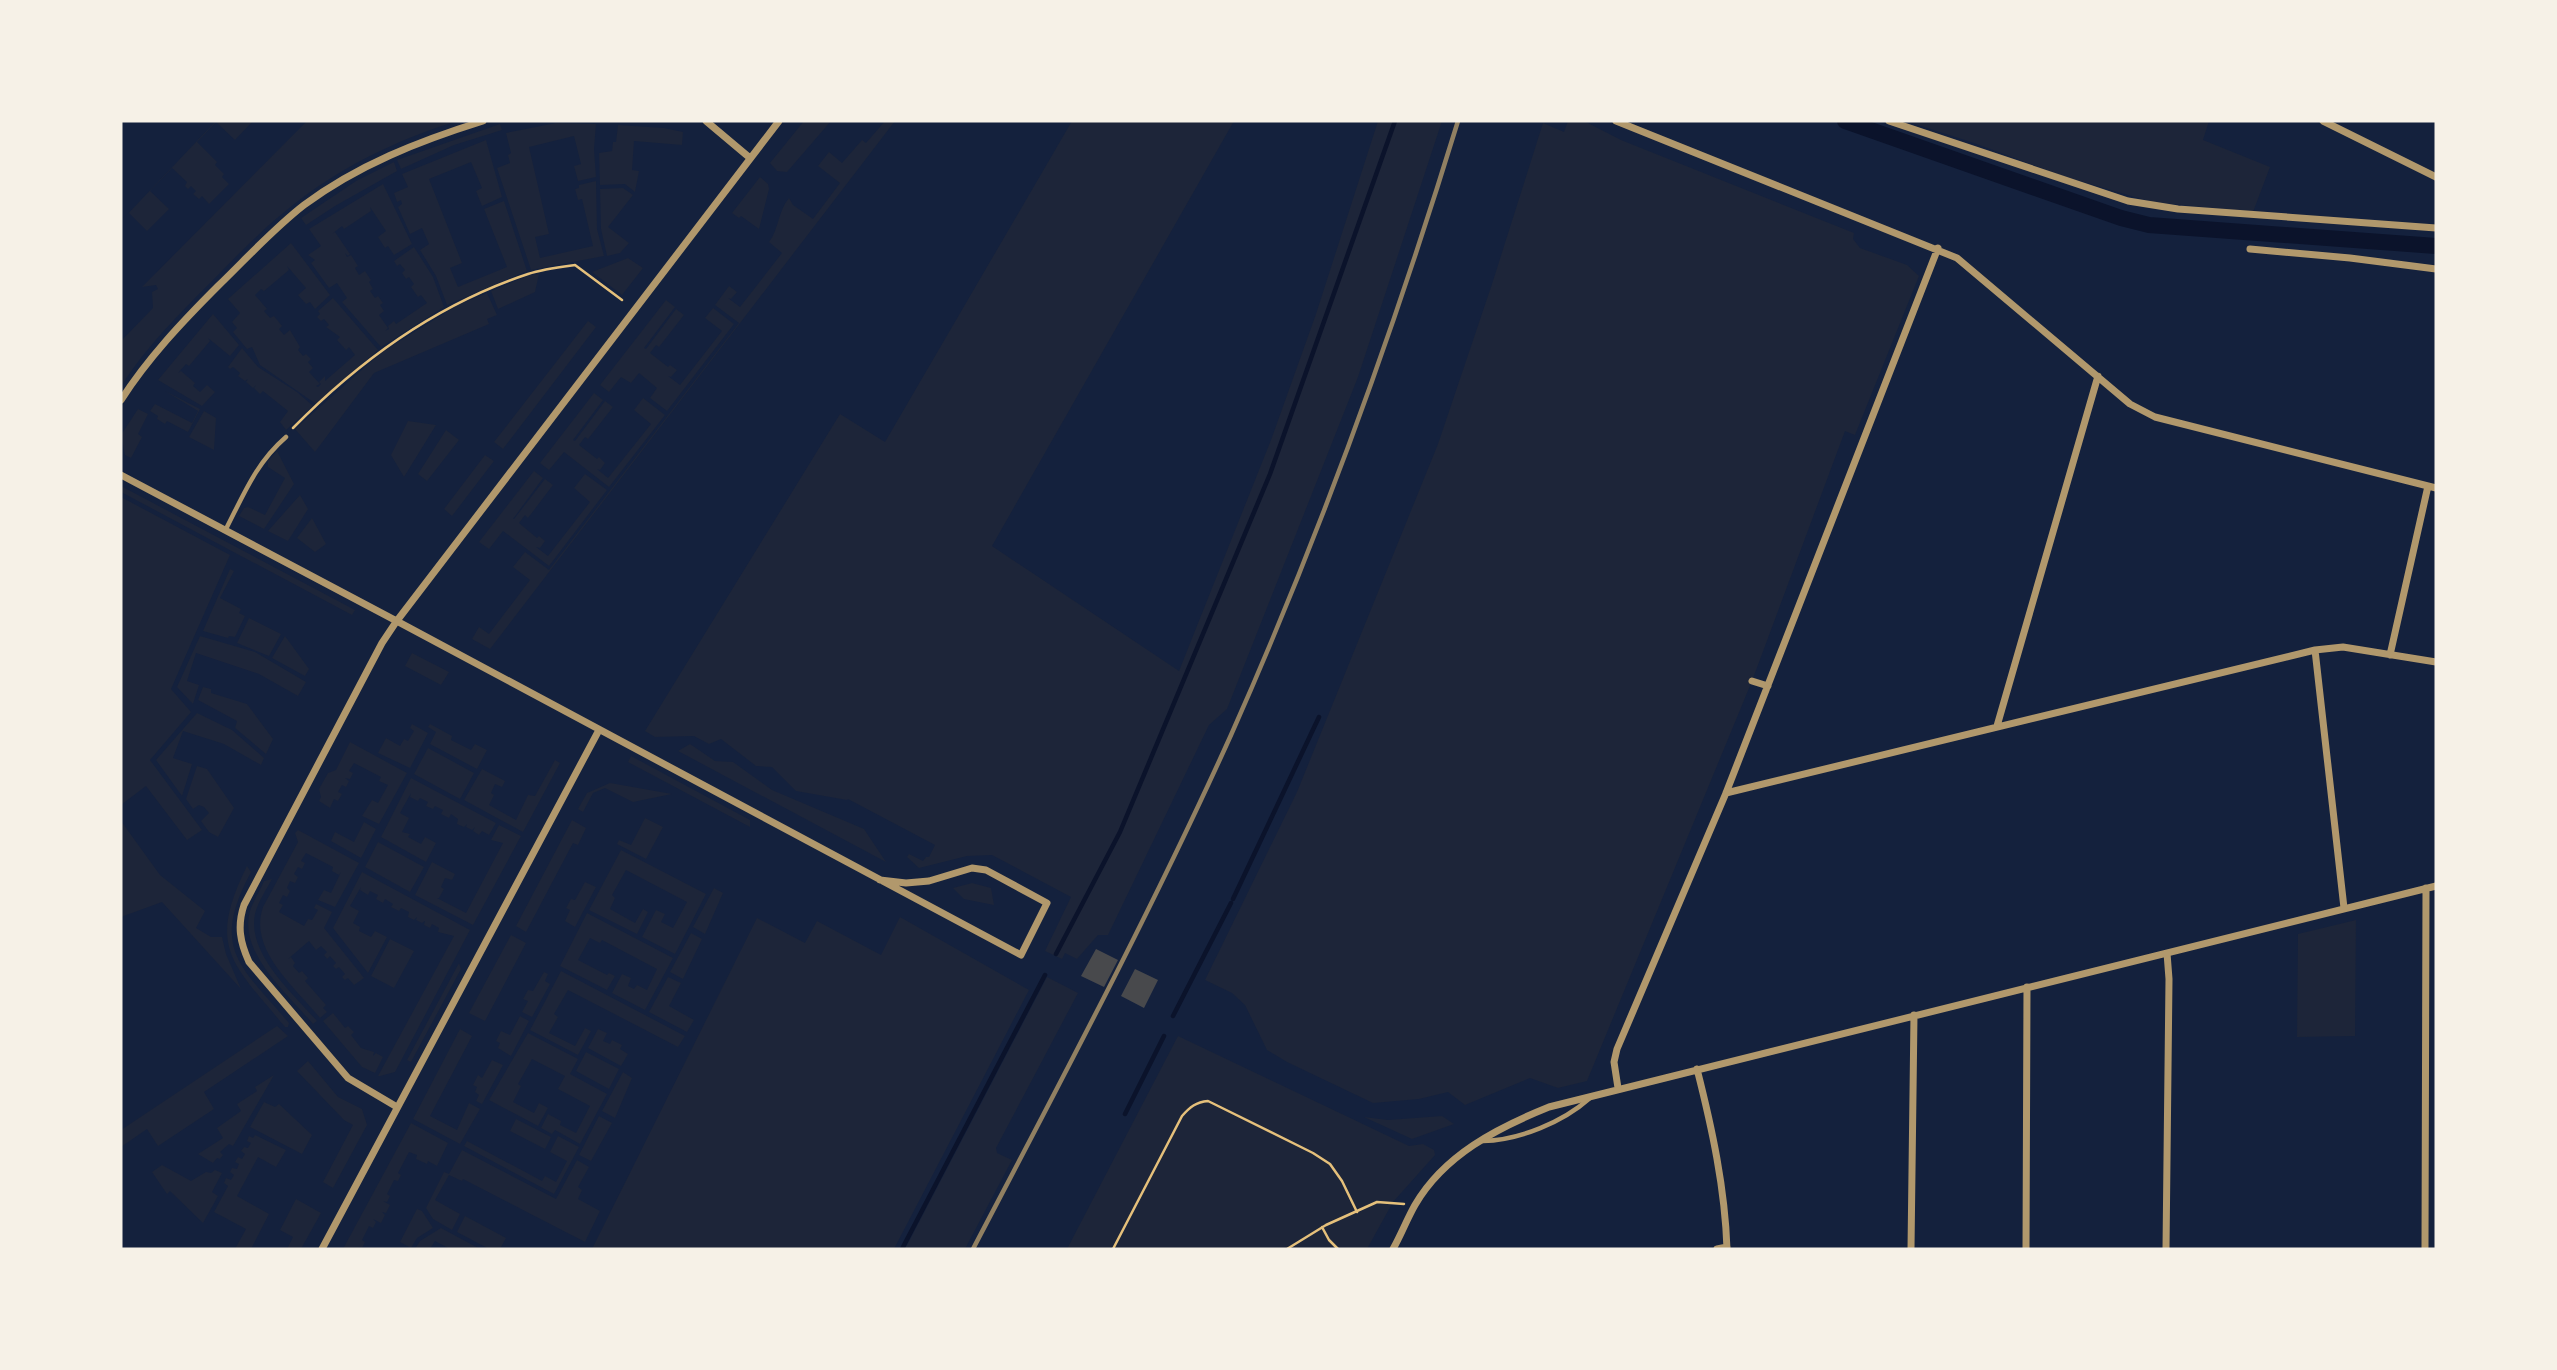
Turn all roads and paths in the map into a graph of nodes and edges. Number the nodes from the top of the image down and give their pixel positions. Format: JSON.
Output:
{"nodes":[{"id":1,"x":483,"y":121,"type":"edge"},
{"id":2,"x":706,"y":121,"type":"edge"},
{"id":3,"x":779,"y":121,"type":"edge"},
{"id":4,"x":1616,"y":121,"type":"edge"},
{"id":5,"x":1889,"y":121,"type":"edge"},
{"id":6,"x":2323,"y":121,"type":"edge"},
{"id":7,"x":750,"y":158,"type":"junction"},
{"id":8,"x":2436,"y":177,"type":"edge"},
{"id":9,"x":2436,"y":228,"type":"edge"},
{"id":10,"x":1938,"y":248,"type":"junction"},
{"id":11,"x":2250,"y":249,"type":"dead end"},
{"id":12,"x":2436,"y":269,"type":"edge"},
{"id":13,"x":622,"y":300,"type":"dead end"},
{"id":14,"x":2098,"y":376,"type":"junction"},
{"id":15,"x":121,"y":400,"type":"edge"},
{"id":16,"x":286,"y":436,"type":"joint"},
{"id":17,"x":121,"y":475,"type":"edge"},
{"id":18,"x":2432,"y":487,"type":"edge"},
{"id":19,"x":225,"y":530,"type":"junction"},
{"id":20,"x":396,"y":622,"type":"junction"},
{"id":21,"x":2315,"y":650,"type":"junction"},
{"id":22,"x":2390,"y":655,"type":"junction"},
{"id":23,"x":2436,"y":662,"type":"edge"},
{"id":24,"x":1752,"y":681,"type":"dead end"},
{"id":25,"x":1768,"y":686,"type":"junction"},
{"id":26,"x":1997,"y":726,"type":"junction"},
{"id":27,"x":599,"y":730,"type":"junction"},
{"id":28,"x":1726,"y":793,"type":"junction"},
{"id":29,"x":880,"y":880,"type":"junction"},
{"id":30,"x":2436,"y":886,"type":"edge"},
{"id":31,"x":2426,"y":888,"type":"junction"},
{"id":32,"x":2344,"y":908,"type":"junction"},
{"id":33,"x":2167,"y":953,"type":"junction"},
{"id":34,"x":2028,"y":987,"type":"junction"},
{"id":35,"x":1914,"y":1016,"type":"junction"},
{"id":36,"x":1697,"y":1069,"type":"junction"},
{"id":37,"x":1618,"y":1088,"type":"junction"},
{"id":38,"x":1594,"y":1094,"type":"junction"},
{"id":39,"x":397,"y":1107,"type":"junction"},
{"id":40,"x":1479,"y":1140,"type":"junction"},
{"id":41,"x":1414,"y":1206,"type":"junction"},
{"id":42,"x":1357,"y":1212,"type":"junction"},
{"id":43,"x":1322,"y":1227,"type":"junction"},
{"id":44,"x":1727,"y":1248,"type":"edge"},
{"id":45,"x":322,"y":1249,"type":"edge"},
{"id":46,"x":1113,"y":1249,"type":"edge"},
{"id":47,"x":1287,"y":1249,"type":"edge"},
{"id":48,"x":1338,"y":1249,"type":"edge"},
{"id":49,"x":1393,"y":1249,"type":"edge"},
{"id":50,"x":1717,"y":1249,"type":"edge"},
{"id":51,"x":1910,"y":1249,"type":"edge"},
{"id":52,"x":2026,"y":1249,"type":"edge"},
{"id":53,"x":2166,"y":1249,"type":"edge"},
{"id":54,"x":2425,"y":1249,"type":"edge"}],
"edges":[{"from":1,"to":15,"type":"street"},
{"from":2,"to":7,"type":"street"},
{"from":3,"to":7,"type":"street"},
{"from":4,"to":10,"type":"street"},
{"from":5,"to":9,"type":"street"},
{"from":6,"to":8,"type":"street"},
{"from":7,"to":20,"type":"street"},
{"from":10,"to":14,"type":"street"},
{"from":10,"to":25,"type":"street"},
{"from":11,"to":12,"type":"street"},
{"from":13,"to":16,"type":"path"},
{"from":14,"to":18,"type":"street"},
{"from":14,"to":26,"type":"street"},
{"from":16,"to":19,"type":"lane"},
{"from":17,"to":19,"type":"street"},
{"from":18,"to":22,"type":"street"},
{"from":19,"to":20,"type":"street"},
{"from":20,"to":27,"type":"street"},
{"from":20,"to":39,"type":"street"},
{"from":21,"to":22,"type":"street"},
{"from":21,"to":26,"type":"street"},
{"from":21,"to":32,"type":"street"},
{"from":22,"to":23,"type":"street"},
{"from":24,"to":25,"type":"street"},
{"from":25,"to":28,"type":"street"},
{"from":26,"to":28,"type":"street"},
{"from":27,"to":29,"type":"street"},
{"from":27,"to":39,"type":"street"},
{"from":28,"to":37,"type":"street"},
{"from":29,"to":29,"type":"street"},
{"from":30,"to":31,"type":"street"},
{"from":31,"to":32,"type":"street"},
{"from":31,"to":54,"type":"street"},
{"from":32,"to":33,"type":"street"},
{"from":33,"to":34,"type":"street"},
{"from":33,"to":53,"type":"street"},
{"from":34,"to":35,"type":"street"},
{"from":34,"to":52,"type":"street"},
{"from":35,"to":36,"type":"street"},
{"from":35,"to":51,"type":"street"},
{"from":36,"to":37,"type":"street"},
{"from":36,"to":44,"type":"street"},
{"from":37,"to":38,"type":"street"},
{"from":38,"to":40,"type":"street"},
{"from":38,"to":40,"type":"lane"},
{"from":39,"to":45,"type":"street"},
{"from":40,"to":41,"type":"street"},
{"from":41,"to":42,"type":"path"},
{"from":41,"to":49,"type":"street"},
{"from":42,"to":43,"type":"path"},
{"from":42,"to":46,"type":"path"},
{"from":43,"to":47,"type":"path"},
{"from":43,"to":48,"type":"path"},
{"from":44,"to":50,"type":"street"}]}
